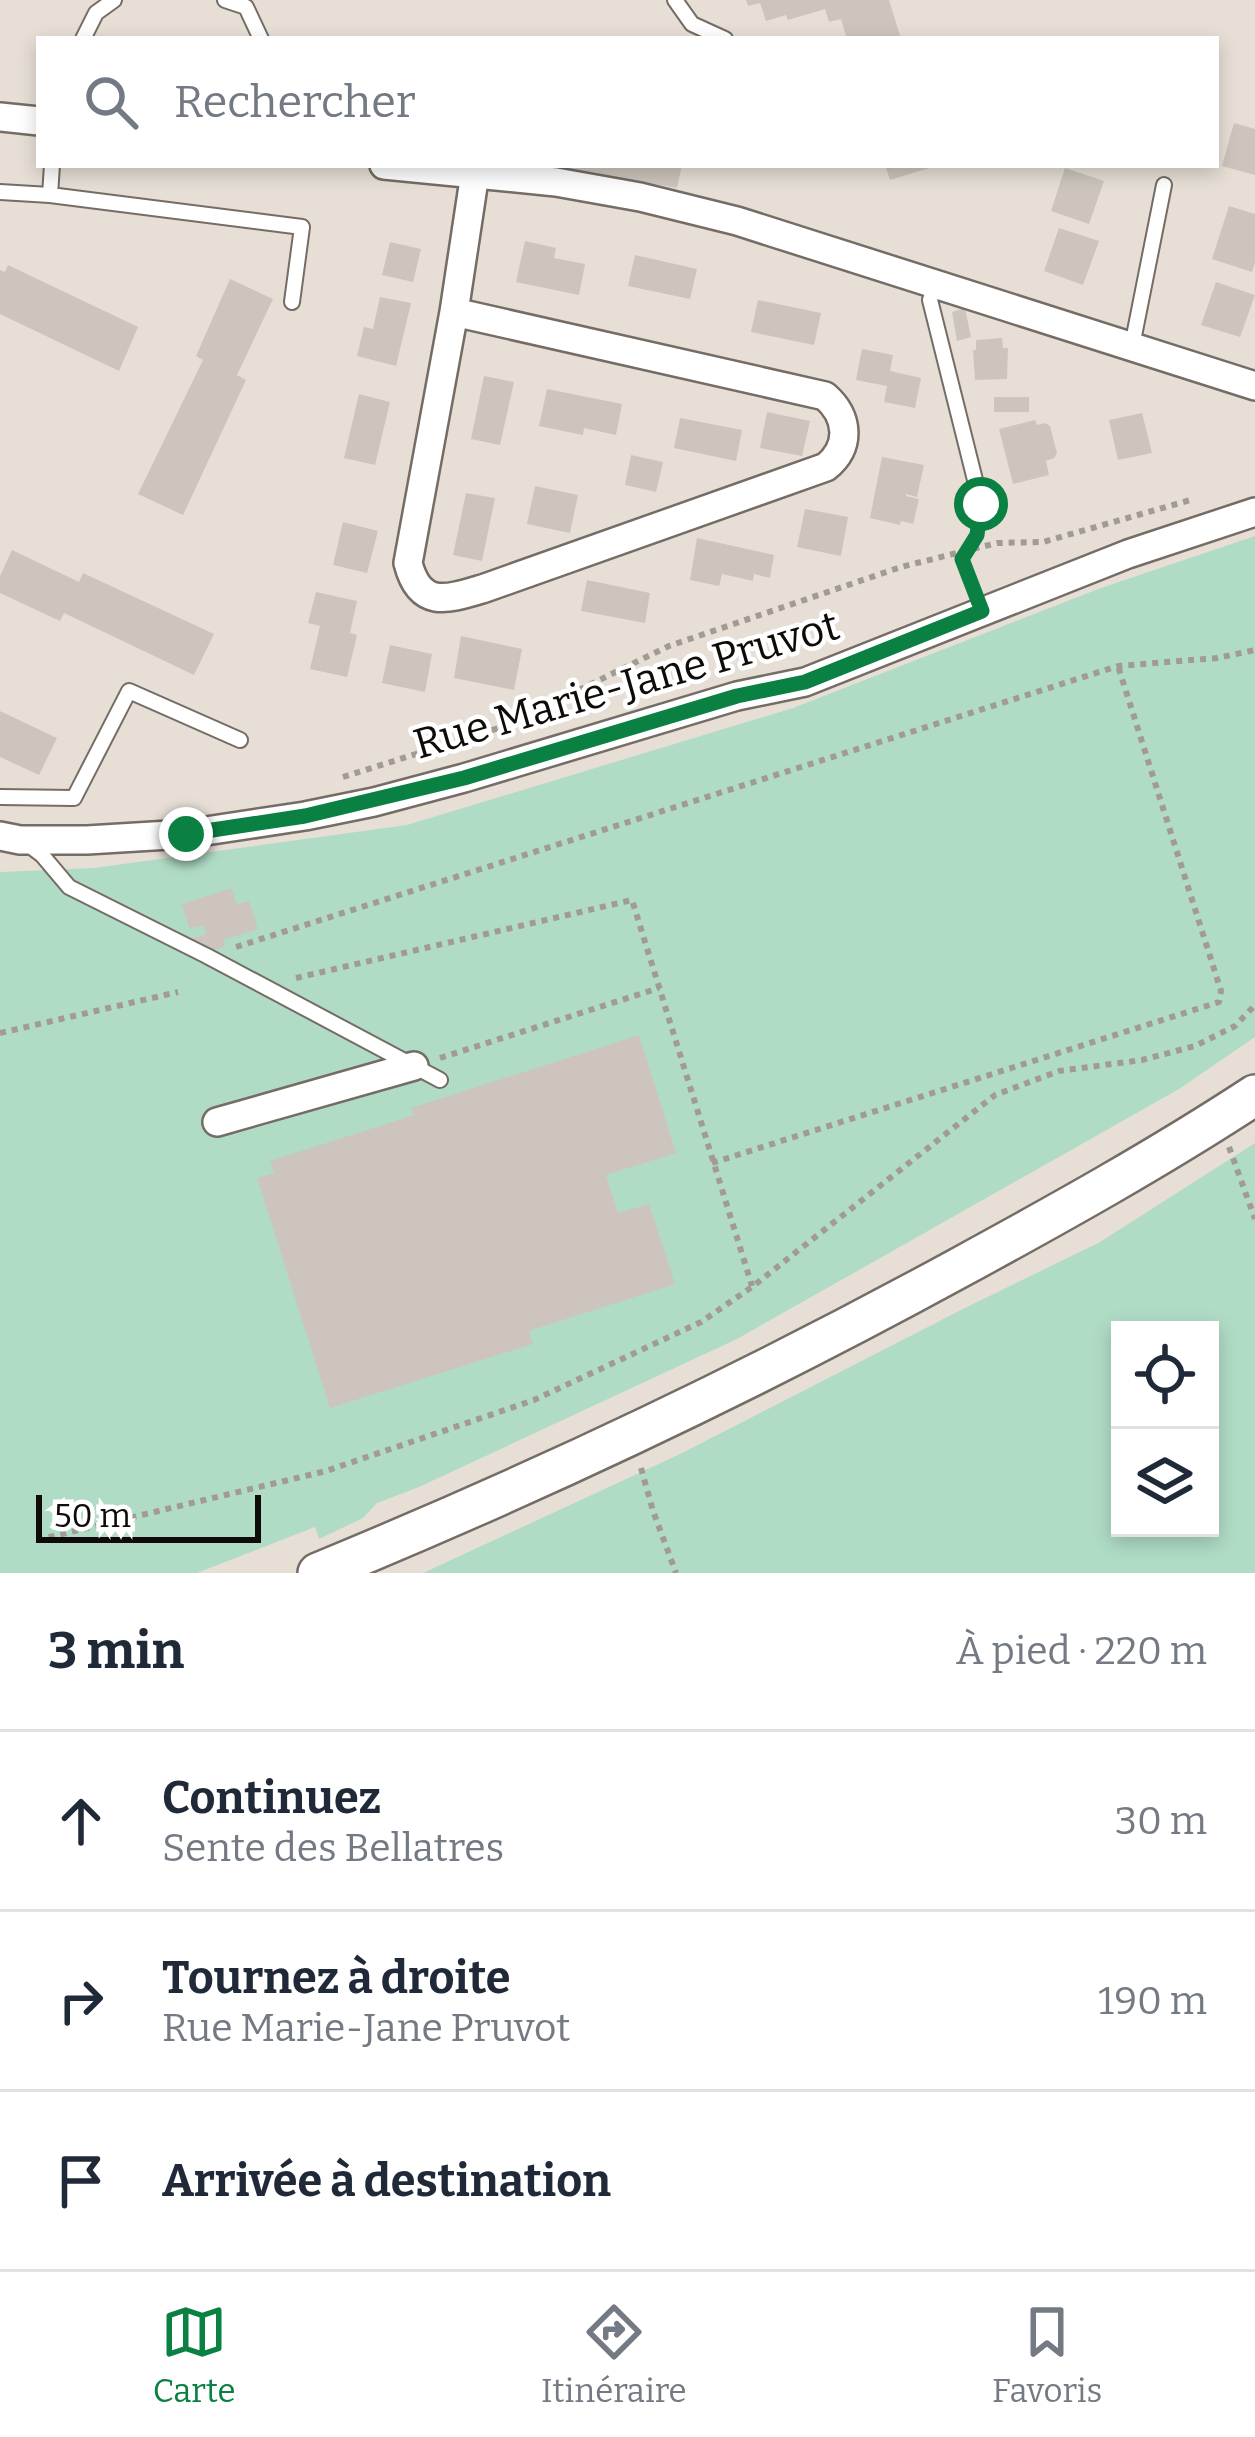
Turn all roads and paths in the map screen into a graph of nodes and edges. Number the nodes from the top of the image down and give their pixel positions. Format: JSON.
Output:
{"nodes":[{"id":1,"x":115,"y":0,"type":"edge"},
{"id":2,"x":225,"y":0,"type":"edge"},
{"id":3,"x":675,"y":0,"type":"edge"},
{"id":4,"x":250,"y":3,"type":"edge"},
{"id":5,"x":84,"y":36,"type":"edge"},
{"id":6,"x":260,"y":36,"type":"edge"},
{"id":7,"x":718,"y":36,"type":"edge"},
{"id":8,"x":0,"y":117,"type":"edge"},
{"id":9,"x":36,"y":121,"type":"edge"},
{"id":10,"x":52,"y":168,"type":"edge"},
{"id":11,"x":418,"y":168,"type":"edge"},
{"id":12,"x":475,"y":173,"type":"junction"},
{"id":13,"x":1164,"y":185,"type":"dead end"},
{"id":14,"x":0,"y":192,"type":"edge"},
{"id":15,"x":50,"y":195,"type":"junction"},
{"id":16,"x":935,"y":284,"type":"junction"},
{"id":17,"x":292,"y":302,"type":"dead end"},
{"id":18,"x":454,"y":312,"type":"junction"},
{"id":19,"x":1132,"y":346,"type":"junction"},
{"id":20,"x":1255,"y":386,"type":"edge"},
{"id":21,"x":1213,"y":494,"type":"dead end"},
{"id":22,"x":981,"y":504,"type":"joint"},
{"id":23,"x":1255,"y":512,"type":"edge"},
{"id":24,"x":966,"y":550,"type":"junction"},
{"id":25,"x":982,"y":611,"type":"junction"},
{"id":26,"x":1255,"y":650,"type":"edge"},
{"id":27,"x":1118,"y":666,"type":"junction"},
{"id":28,"x":240,"y":740,"type":"dead end"},
{"id":29,"x":324,"y":783,"type":"dead end"},
{"id":30,"x":0,"y":797,"type":"edge"},
{"id":31,"x":10,"y":838,"type":"edge"},
{"id":32,"x":207,"y":956,"type":"junction"},
{"id":33,"x":263,"y":986,"type":"junction"},
{"id":34,"x":659,"y":988,"type":"junction"},
{"id":35,"x":178,"y":992,"type":"dead end"},
{"id":36,"x":1255,"y":1005,"type":"edge"},
{"id":37,"x":0,"y":1033,"type":"edge"},
{"id":38,"x":414,"y":1066,"type":"junction"},
{"id":39,"x":440,"y":1080,"type":"dead end"},
{"id":40,"x":1255,"y":1095,"type":"edge"},
{"id":41,"x":218,"y":1122,"type":"dead end"},
{"id":42,"x":1240,"y":1128,"type":"edge"},
{"id":43,"x":712,"y":1163,"type":"junction"},
{"id":44,"x":1255,"y":1219,"type":"edge"},
{"id":45,"x":752,"y":1287,"type":"junction"},
{"id":46,"x":637,"y":1453,"type":"junction"},
{"id":47,"x":37,"y":1540,"type":"dead end"},
{"id":48,"x":318,"y":1573,"type":"edge"},
{"id":49,"x":370,"y":1573,"type":"edge"},
{"id":50,"x":676,"y":1573,"type":"edge"}],
"edges":[{"from":1,"to":5,"type":"lane"},
{"from":2,"to":4,"type":"lane"},
{"from":3,"to":7,"type":"lane"},
{"from":4,"to":6,"type":"lane"},
{"from":8,"to":9,"type":"street"},
{"from":10,"to":15,"type":"lane"},
{"from":11,"to":12,"type":"street"},
{"from":12,"to":16,"type":"street"},
{"from":12,"to":18,"type":"street"},
{"from":13,"to":19,"type":"lane"},
{"from":14,"to":15,"type":"lane"},
{"from":15,"to":17,"type":"lane"},
{"from":16,"to":19,"type":"street"},
{"from":16,"to":22,"type":"lane"},
{"from":18,"to":18,"type":"street"},
{"from":19,"to":20,"type":"street"},
{"from":21,"to":24,"type":"path"},
{"from":22,"to":24,"type":"path"},
{"from":23,"to":25,"type":"street","name":"Rue Marie-Jane Pruvot"},
{"from":24,"to":25,"type":"path"},
{"from":24,"to":29,"type":"path"},
{"from":25,"to":31,"type":"street","name":"Rue Marie-Jane Pruvot"},
{"from":26,"to":27,"type":"path"},
{"from":27,"to":32,"type":"path"},
{"from":27,"to":43,"type":"path"},
{"from":28,"to":30,"type":"lane"},
{"from":31,"to":32,"type":"lane"},
{"from":32,"to":33,"type":"lane"},
{"from":33,"to":34,"type":"path"},
{"from":33,"to":38,"type":"lane"},
{"from":34,"to":38,"type":"path"},
{"from":34,"to":43,"type":"path"},
{"from":35,"to":37,"type":"path"},
{"from":36,"to":45,"type":"path"},
{"from":38,"to":39,"type":"lane"},
{"from":38,"to":41,"type":"street"},
{"from":40,"to":48,"type":"main road"},
{"from":42,"to":44,"type":"path"},
{"from":42,"to":46,"type":"main road"},
{"from":43,"to":45,"type":"path"},
{"from":45,"to":47,"type":"path"},
{"from":46,"to":49,"type":"main road"},
{"from":46,"to":50,"type":"path"}]}
